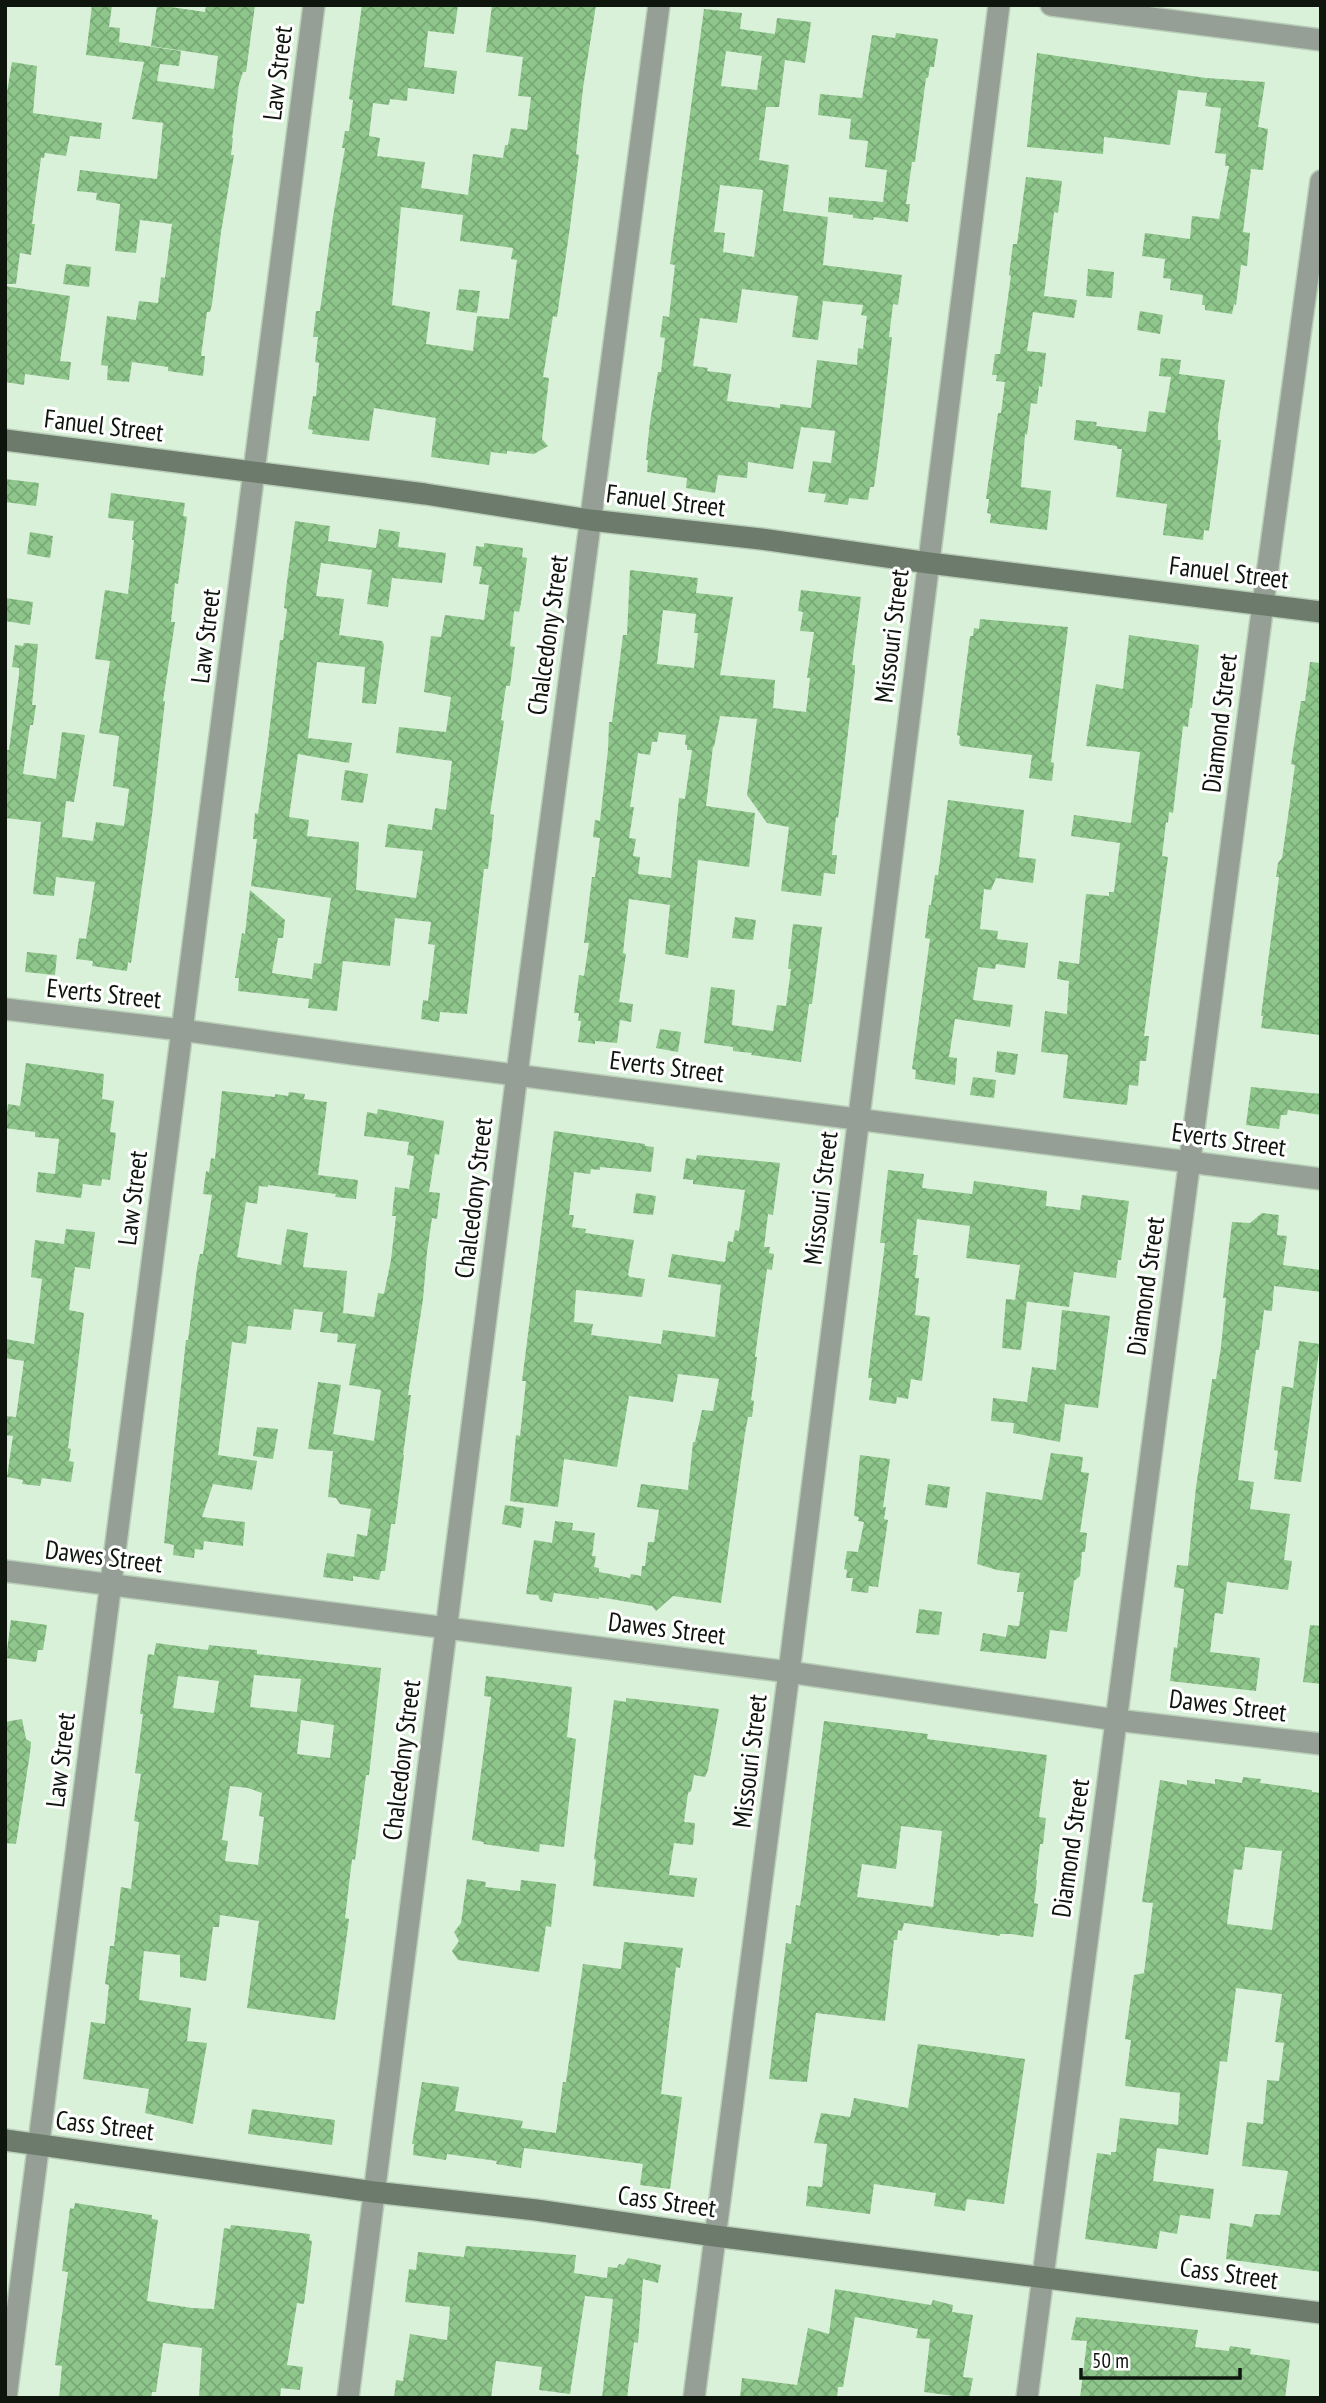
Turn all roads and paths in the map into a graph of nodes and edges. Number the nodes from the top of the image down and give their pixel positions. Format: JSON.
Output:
{"nodes":[{"id":1,"x":314,"y":5,"type":"edge"},
{"id":2,"x":659,"y":5,"type":"edge"},
{"id":3,"x":999,"y":5,"type":"edge"},
{"id":4,"x":1051,"y":5,"type":"edge"},
{"id":5,"x":1321,"y":40,"type":"edge"},
{"id":6,"x":1321,"y":181,"type":"edge"},
{"id":7,"x":5,"y":440,"type":"edge"},
{"id":8,"x":254,"y":472,"type":"junction"},
{"id":9,"x":590,"y":520,"type":"junction"},
{"id":10,"x":929,"y":563,"type":"junction"},
{"id":11,"x":1263,"y":604,"type":"junction"},
{"id":12,"x":1321,"y":612,"type":"edge"},
{"id":13,"x":5,"y":1009,"type":"edge"},
{"id":14,"x":182,"y":1030,"type":"junction"},
{"id":15,"x":517,"y":1074,"type":"junction"},
{"id":16,"x":858,"y":1119,"type":"junction"},
{"id":17,"x":1189,"y":1161,"type":"junction"},
{"id":18,"x":1321,"y":1179,"type":"edge"},
{"id":19,"x":5,"y":1572,"type":"edge"},
{"id":20,"x":111,"y":1585,"type":"junction"},
{"id":21,"x":447,"y":1627,"type":"junction"},
{"id":22,"x":789,"y":1672,"type":"junction"},
{"id":23,"x":1116,"y":1720,"type":"junction"},
{"id":24,"x":1321,"y":1744,"type":"edge"},
{"id":25,"x":5,"y":2140,"type":"edge"},
{"id":26,"x":38,"y":2145,"type":"junction"},
{"id":27,"x":374,"y":2192,"type":"junction"},
{"id":28,"x":715,"y":2236,"type":"junction"},
{"id":29,"x":1043,"y":2277,"type":"junction"},
{"id":30,"x":1321,"y":2314,"type":"edge"},
{"id":31,"x":6,"y":2398,"type":"edge"},
{"id":32,"x":348,"y":2398,"type":"edge"},
{"id":33,"x":694,"y":2398,"type":"edge"},
{"id":34,"x":1027,"y":2398,"type":"edge"}],
"edges":[{"from":1,"to":8,"type":"street","name":"Law Street"},
{"from":2,"to":9,"type":"street","name":"Chalcedony Street"},
{"from":3,"to":10,"type":"street","name":"Missouri Street"},
{"from":4,"to":5,"type":"street"},
{"from":6,"to":11,"type":"street","name":"Diamond Street"},
{"from":7,"to":8,"type":"street","name":"Fanuel Street"},
{"from":8,"to":9,"type":"street","name":"Fanuel Street"},
{"from":8,"to":14,"type":"street","name":"Law Street"},
{"from":9,"to":10,"type":"street","name":"Fanuel Street"},
{"from":9,"to":15,"type":"street","name":"Chalcedony Street"},
{"from":10,"to":11,"type":"street","name":"Fanuel Street"},
{"from":10,"to":16,"type":"street","name":"Missouri Street"},
{"from":11,"to":12,"type":"street","name":"Fanuel Street"},
{"from":11,"to":17,"type":"street","name":"Diamond Street"},
{"from":13,"to":14,"type":"street","name":"Everts Street"},
{"from":14,"to":15,"type":"street","name":"Everts Street"},
{"from":14,"to":20,"type":"street","name":"Law Street"},
{"from":15,"to":16,"type":"street","name":"Everts Street"},
{"from":15,"to":21,"type":"street","name":"Chalcedony Street"},
{"from":16,"to":17,"type":"street","name":"Everts Street"},
{"from":16,"to":22,"type":"street","name":"Missouri Street"},
{"from":17,"to":18,"type":"street","name":"Everts Street"},
{"from":17,"to":23,"type":"street","name":"Diamond Street"},
{"from":19,"to":20,"type":"street","name":"Dawes Street"},
{"from":20,"to":21,"type":"street","name":"Dawes Street"},
{"from":20,"to":26,"type":"street","name":"Law Street"},
{"from":21,"to":22,"type":"street","name":"Dawes Street"},
{"from":21,"to":27,"type":"street","name":"Chalcedony Street"},
{"from":22,"to":23,"type":"street","name":"Dawes Street"},
{"from":22,"to":28,"type":"street","name":"Missouri Street"},
{"from":23,"to":24,"type":"street","name":"Dawes Street"},
{"from":23,"to":29,"type":"street","name":"Diamond Street"},
{"from":25,"to":26,"type":"street","name":"Cass Street"},
{"from":26,"to":27,"type":"street","name":"Cass Street"},
{"from":26,"to":31,"type":"street","name":"Law Street"},
{"from":27,"to":28,"type":"street","name":"Cass Street"},
{"from":27,"to":32,"type":"street","name":"Chalcedony Street"},
{"from":28,"to":29,"type":"street","name":"Cass Street"},
{"from":28,"to":33,"type":"street","name":"Missouri Street"},
{"from":29,"to":30,"type":"street","name":"Cass Street"},
{"from":29,"to":34,"type":"street","name":"Diamond Street"}]}
